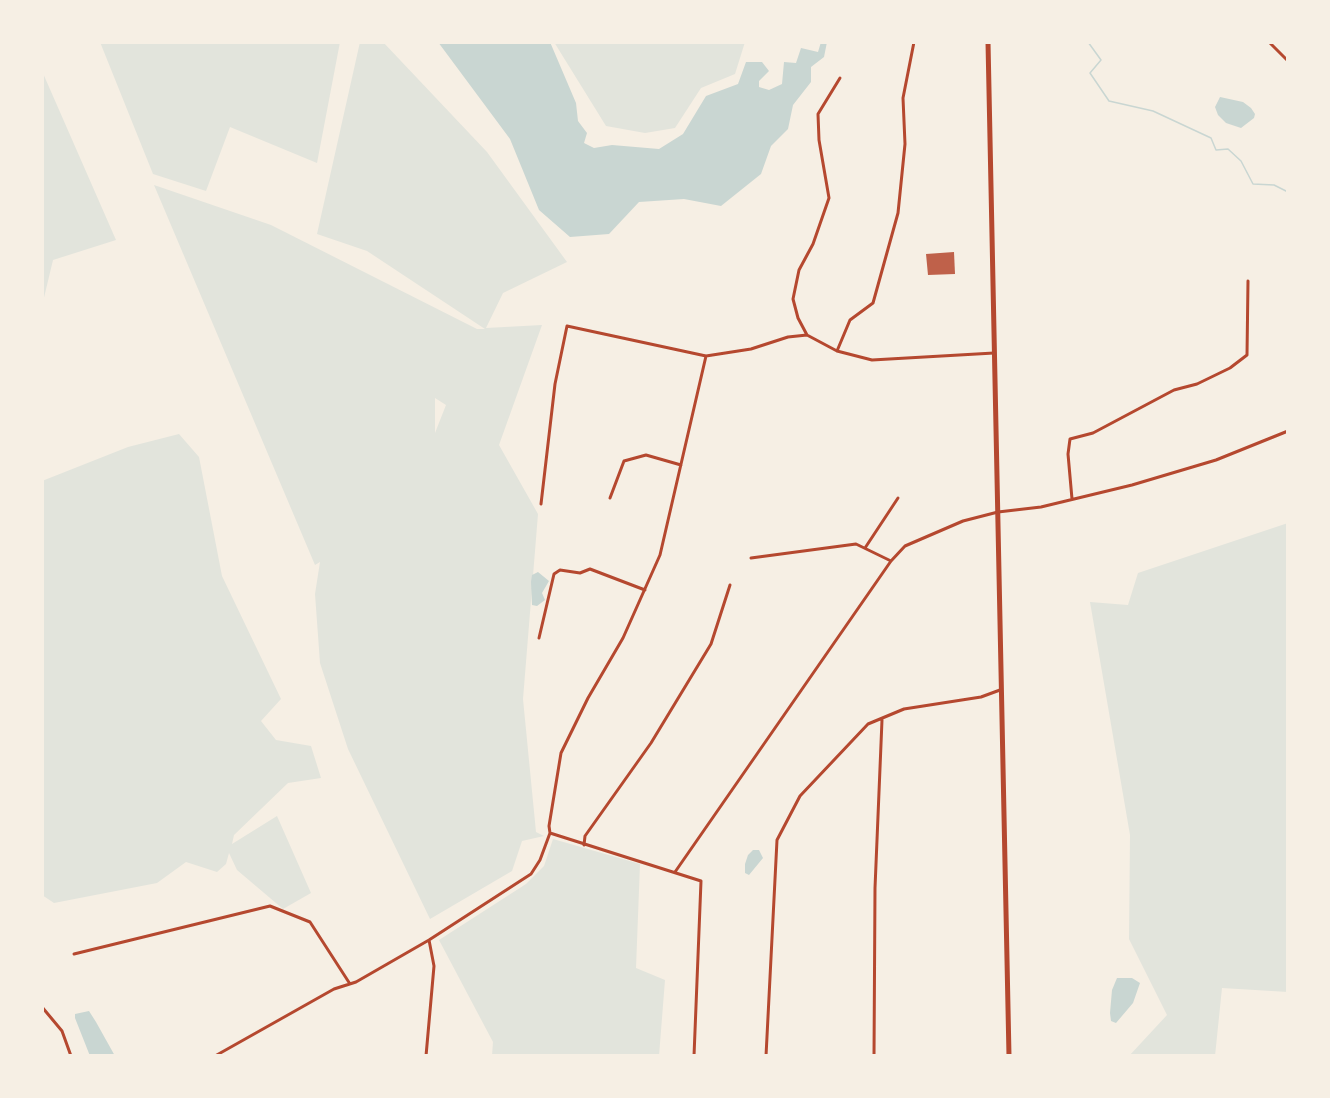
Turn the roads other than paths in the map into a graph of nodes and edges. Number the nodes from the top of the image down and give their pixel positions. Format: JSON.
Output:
{"nodes":[{"id":1,"x":914,"y":42,"type":"edge"},
{"id":2,"x":988,"y":42,"type":"edge"},
{"id":3,"x":1269,"y":42,"type":"edge"},
{"id":4,"x":1288,"y":60,"type":"edge"},
{"id":5,"x":840,"y":78,"type":"dead end"},
{"id":6,"x":1248,"y":282,"type":"dead end"},
{"id":7,"x":807,"y":335,"type":"junction"},
{"id":8,"x":837,"y":351,"type":"junction"},
{"id":9,"x":994,"y":353,"type":"junction"},
{"id":10,"x":706,"y":356,"type":"junction"},
{"id":11,"x":1288,"y":431,"type":"edge"},
{"id":12,"x":681,"y":465,"type":"junction"},
{"id":13,"x":610,"y":498,"type":"dead end"},
{"id":14,"x":898,"y":498,"type":"dead end"},
{"id":15,"x":1072,"y":499,"type":"junction"},
{"id":16,"x":541,"y":504,"type":"dead end"},
{"id":17,"x":998,"y":512,"type":"junction"},
{"id":18,"x":865,"y":548,"type":"junction"},
{"id":19,"x":751,"y":558,"type":"dead end"},
{"id":20,"x":891,"y":561,"type":"junction"},
{"id":21,"x":730,"y":585,"type":"dead end"},
{"id":22,"x":645,"y":590,"type":"junction"},
{"id":23,"x":540,"y":638,"type":"dead end"},
{"id":24,"x":1000,"y":690,"type":"junction"},
{"id":25,"x":882,"y":720,"type":"junction"},
{"id":26,"x":550,"y":833,"type":"junction"},
{"id":27,"x":584,"y":845,"type":"junction"},
{"id":28,"x":675,"y":872,"type":"junction"},
{"id":29,"x":429,"y":940,"type":"junction"},
{"id":30,"x":74,"y":954,"type":"dead end"},
{"id":31,"x":350,"y":984,"type":"junction"},
{"id":32,"x":42,"y":1007,"type":"edge"},
{"id":33,"x":71,"y":1056,"type":"edge"},
{"id":34,"x":215,"y":1056,"type":"edge"},
{"id":35,"x":426,"y":1056,"type":"edge"},
{"id":36,"x":694,"y":1056,"type":"edge"},
{"id":37,"x":766,"y":1056,"type":"edge"},
{"id":38,"x":874,"y":1056,"type":"edge"},
{"id":39,"x":1009,"y":1056,"type":"edge"}],
"edges":[{"from":1,"to":8,"type":"street"},
{"from":2,"to":9,"type":"highway"},
{"from":3,"to":4,"type":"street"},
{"from":5,"to":7,"type":"street"},
{"from":6,"to":15,"type":"street"},
{"from":7,"to":8,"type":"street"},
{"from":7,"to":10,"type":"street"},
{"from":8,"to":9,"type":"street"},
{"from":9,"to":17,"type":"highway"},
{"from":10,"to":12,"type":"street"},
{"from":10,"to":16,"type":"street"},
{"from":11,"to":15,"type":"street"},
{"from":12,"to":13,"type":"street"},
{"from":12,"to":22,"type":"street"},
{"from":14,"to":18,"type":"street"},
{"from":15,"to":17,"type":"street"},
{"from":17,"to":20,"type":"street"},
{"from":17,"to":24,"type":"highway"},
{"from":18,"to":19,"type":"street"},
{"from":18,"to":20,"type":"street"},
{"from":20,"to":28,"type":"street"},
{"from":21,"to":27,"type":"street"},
{"from":22,"to":23,"type":"street"},
{"from":22,"to":26,"type":"street"},
{"from":24,"to":25,"type":"street"},
{"from":24,"to":39,"type":"highway"},
{"from":25,"to":37,"type":"street"},
{"from":25,"to":38,"type":"street"},
{"from":26,"to":27,"type":"street"},
{"from":26,"to":29,"type":"street"},
{"from":27,"to":28,"type":"street"},
{"from":28,"to":36,"type":"street"},
{"from":29,"to":31,"type":"street"},
{"from":29,"to":35,"type":"street"},
{"from":30,"to":31,"type":"street"},
{"from":31,"to":34,"type":"street"},
{"from":32,"to":33,"type":"street"}]}
